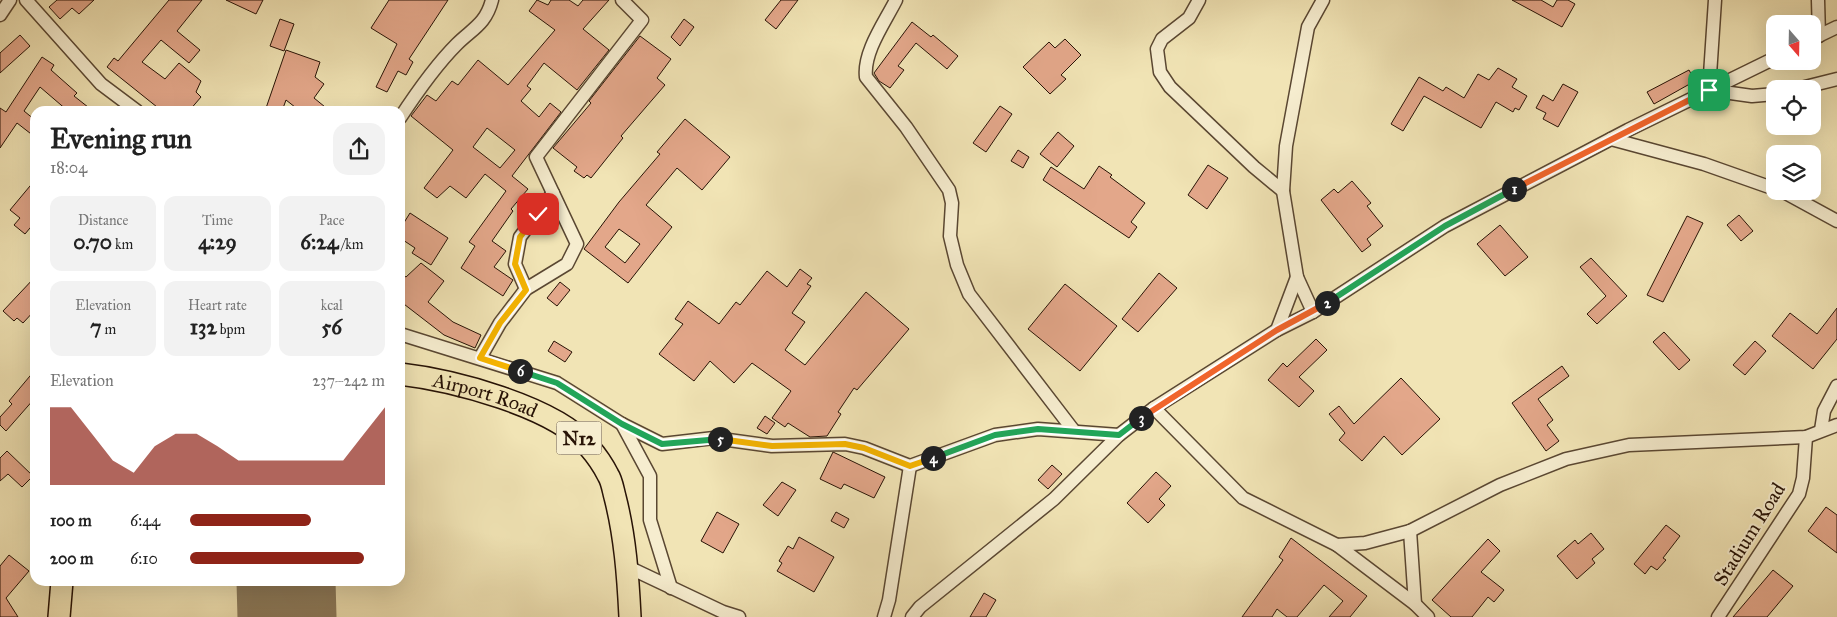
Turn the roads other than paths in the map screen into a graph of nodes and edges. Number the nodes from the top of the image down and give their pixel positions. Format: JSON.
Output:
{"nodes":[{"id":1,"x":10,"y":0,"type":"edge"},
{"id":2,"x":26,"y":0,"type":"edge"},
{"id":3,"x":492,"y":0,"type":"edge"},
{"id":4,"x":622,"y":0,"type":"edge"},
{"id":5,"x":896,"y":0,"type":"edge"},
{"id":6,"x":1199,"y":0,"type":"edge"},
{"id":7,"x":1323,"y":0,"type":"edge"},
{"id":8,"x":1715,"y":0,"type":"edge"},
{"id":9,"x":1818,"y":0,"type":"edge"},
{"id":10,"x":0,"y":15,"type":"edge"},
{"id":11,"x":1817,"y":15,"type":"edge"},
{"id":12,"x":1837,"y":27,"type":"edge"},
{"id":13,"x":1821,"y":35,"type":"edge"},
{"id":14,"x":1766,"y":62,"type":"edge"},
{"id":15,"x":1837,"y":79,"type":"edge"},
{"id":16,"x":1821,"y":83,"type":"edge"},
{"id":17,"x":1709,"y":90,"type":"junction"},
{"id":18,"x":1766,"y":95,"type":"edge"},
{"id":19,"x":130,"y":106,"type":"edge"},
{"id":20,"x":405,"y":110,"type":"edge"},
{"id":21,"x":1611,"y":139,"type":"junction"},
{"id":22,"x":1766,"y":186,"type":"edge"},
{"id":23,"x":1283,"y":191,"type":"junction"},
{"id":24,"x":553,"y":193,"type":"junction"},
{"id":25,"x":1798,"y":200,"type":"edge"},
{"id":26,"x":1837,"y":221,"type":"edge"},
{"id":27,"x":1297,"y":277,"type":"junction"},
{"id":28,"x":526,"y":290,"type":"junction"},
{"id":29,"x":1313,"y":312,"type":"junction"},
{"id":30,"x":1277,"y":330,"type":"junction"},
{"id":31,"x":405,"y":336,"type":"edge"},
{"id":32,"x":480,"y":358,"type":"junction"},
{"id":33,"x":405,"y":375,"type":"edge"},
{"id":34,"x":1837,"y":386,"type":"edge"},
{"id":35,"x":1154,"y":408,"type":"junction"},
{"id":36,"x":622,"y":424,"type":"junction"},
{"id":37,"x":1837,"y":425,"type":"edge"},
{"id":38,"x":1821,"y":430,"type":"junction"},
{"id":39,"x":1074,"y":431,"type":"junction"},
{"id":40,"x":1119,"y":435,"type":"junction"},
{"id":41,"x":1806,"y":437,"type":"junction"},
{"id":42,"x":910,"y":466,"type":"junction"},
{"id":43,"x":1410,"y":532,"type":"junction"},
{"id":44,"x":1337,"y":545,"type":"junction"},
{"id":45,"x":628,"y":567,"type":"junction"},
{"id":46,"x":62,"y":586,"type":"edge"},
{"id":47,"x":671,"y":588,"type":"junction"},
{"id":48,"x":1415,"y":604,"type":"junction"},
{"id":49,"x":59,"y":617,"type":"edge"},
{"id":50,"x":630,"y":617,"type":"edge"},
{"id":51,"x":739,"y":617,"type":"edge"},
{"id":52,"x":884,"y":617,"type":"edge"},
{"id":53,"x":912,"y":617,"type":"edge"},
{"id":54,"x":1428,"y":617,"type":"edge"},
{"id":55,"x":1718,"y":617,"type":"edge"}],
"edges":[{"from":1,"to":10,"type":"street"},
{"from":2,"to":19,"type":"street"},
{"from":3,"to":20,"type":"street"},
{"from":4,"to":24,"type":"street"},
{"from":5,"to":39,"type":"street"},
{"from":6,"to":23,"type":"street"},
{"from":7,"to":23,"type":"street"},
{"from":8,"to":17,"type":"street"},
{"from":9,"to":11,"type":"street"},
{"from":12,"to":13,"type":"street"},
{"from":14,"to":17,"type":"street"},
{"from":15,"to":16,"type":"street"},
{"from":17,"to":18,"type":"street"},
{"from":17,"to":21,"type":"street"},
{"from":21,"to":22,"type":"street"},
{"from":21,"to":29,"type":"street"},
{"from":23,"to":27,"type":"street"},
{"from":24,"to":28,"type":"street"},
{"from":24,"to":28,"type":"street"},
{"from":25,"to":26,"type":"street"},
{"from":27,"to":29,"type":"street"},
{"from":27,"to":30,"type":"street"},
{"from":28,"to":32,"type":"street"},
{"from":29,"to":30,"type":"street"},
{"from":30,"to":35,"type":"street"},
{"from":31,"to":32,"type":"street"},
{"from":32,"to":36,"type":"street"},
{"from":33,"to":45,"type":"highway","name":"Airport Road","number":"N12"},
{"from":34,"to":38,"type":"street"},
{"from":35,"to":40,"type":"street"},
{"from":35,"to":44,"type":"street"},
{"from":36,"to":42,"type":"street"},
{"from":36,"to":47,"type":"street"},
{"from":37,"to":38,"type":"street"},
{"from":38,"to":41,"type":"street"},
{"from":39,"to":40,"type":"street"},
{"from":39,"to":42,"type":"street"},
{"from":40,"to":53,"type":"street"},
{"from":41,"to":43,"type":"street"},
{"from":41,"to":55,"type":"street","name":"Stadium Road"},
{"from":42,"to":52,"type":"street"},
{"from":43,"to":44,"type":"street"},
{"from":43,"to":48,"type":"street"},
{"from":44,"to":48,"type":"street"},
{"from":45,"to":47,"type":"street"},
{"from":45,"to":50,"type":"highway","name":"Airport Road","number":"N12"},
{"from":46,"to":49,"type":"highway"},
{"from":47,"to":51,"type":"street"},
{"from":48,"to":54,"type":"street"}]}
